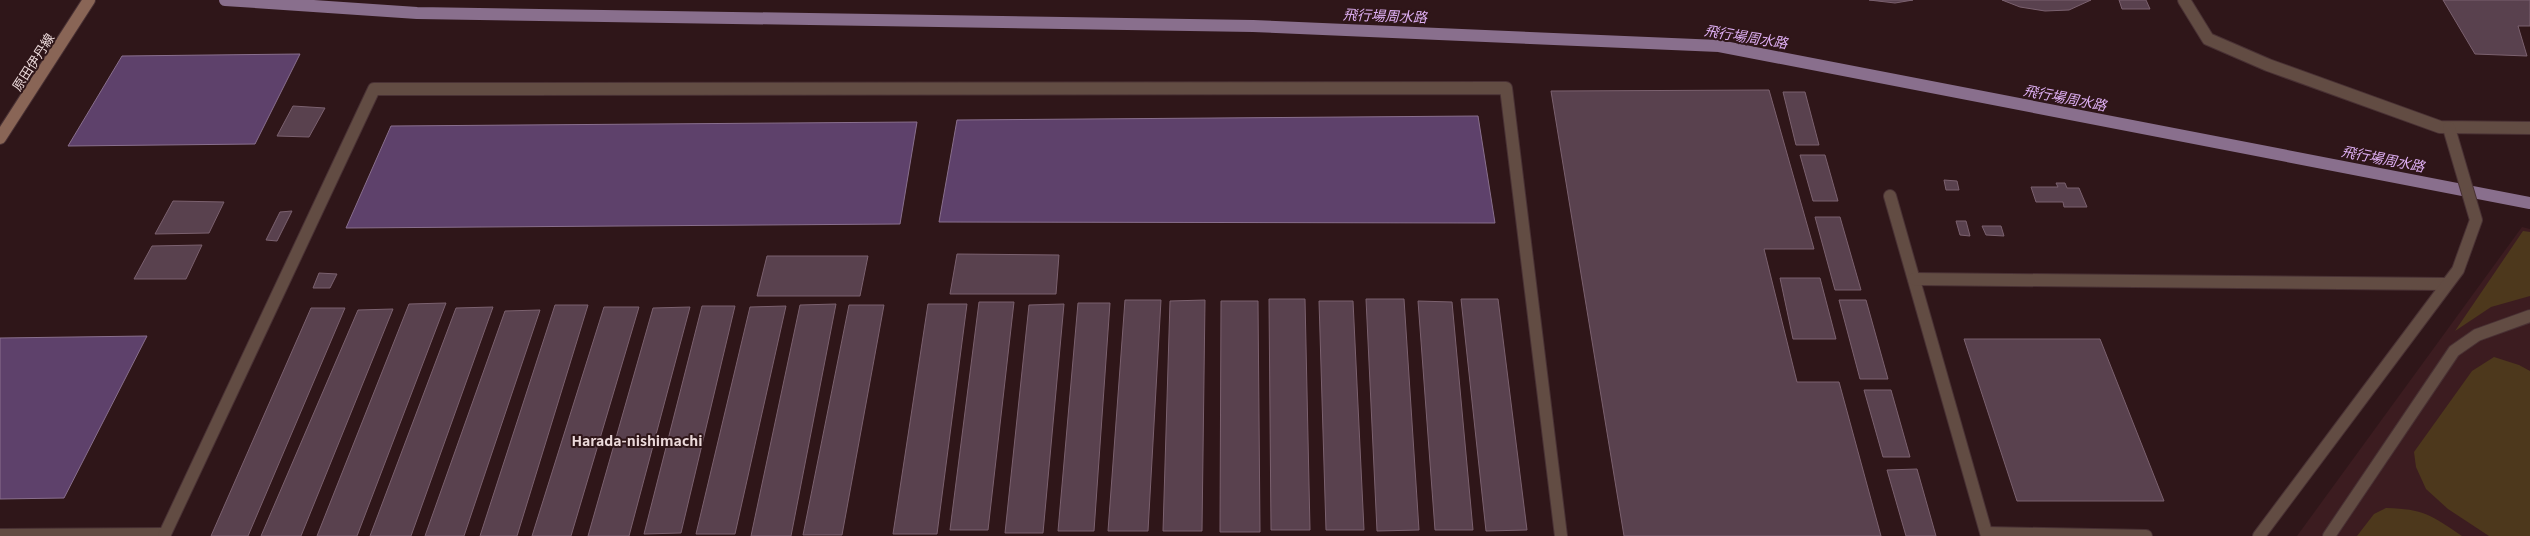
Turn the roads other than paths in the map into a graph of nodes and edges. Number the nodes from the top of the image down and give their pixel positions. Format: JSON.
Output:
{"nodes":[{"id":1,"x":89,"y":0,"type":"edge"},
{"id":2,"x":2184,"y":0,"type":"edge"},
{"id":3,"x":2449,"y":128,"type":"junction"},
{"id":4,"x":2530,"y":128,"type":"edge"},
{"id":5,"x":0,"y":138,"type":"edge"},
{"id":6,"x":1890,"y":196,"type":"dead end"},
{"id":7,"x":1914,"y":279,"type":"junction"},
{"id":8,"x":2446,"y":284,"type":"junction"},
{"id":9,"x":2530,"y":316,"type":"edge"},
{"id":10,"x":1987,"y":534,"type":"edge"},
{"id":11,"x":3,"y":535,"type":"edge"},
{"id":12,"x":165,"y":535,"type":"edge"},
{"id":13,"x":1561,"y":536,"type":"edge"},
{"id":14,"x":2146,"y":536,"type":"edge"},
{"id":15,"x":2259,"y":536,"type":"edge"},
{"id":16,"x":2329,"y":536,"type":"edge"}],
"edges":[{"from":1,"to":5,"type":"street","name":"原田伊丹線"},
{"from":2,"to":3,"type":"lane"},
{"from":3,"to":4,"type":"lane"},
{"from":3,"to":8,"type":"lane"},
{"from":6,"to":7,"type":"lane"},
{"from":7,"to":8,"type":"lane"},
{"from":7,"to":10,"type":"lane"},
{"from":8,"to":15,"type":"lane"},
{"from":9,"to":16,"type":"lane"},
{"from":10,"to":14,"type":"lane"},
{"from":11,"to":12,"type":"lane"},
{"from":12,"to":13,"type":"lane"}]}
